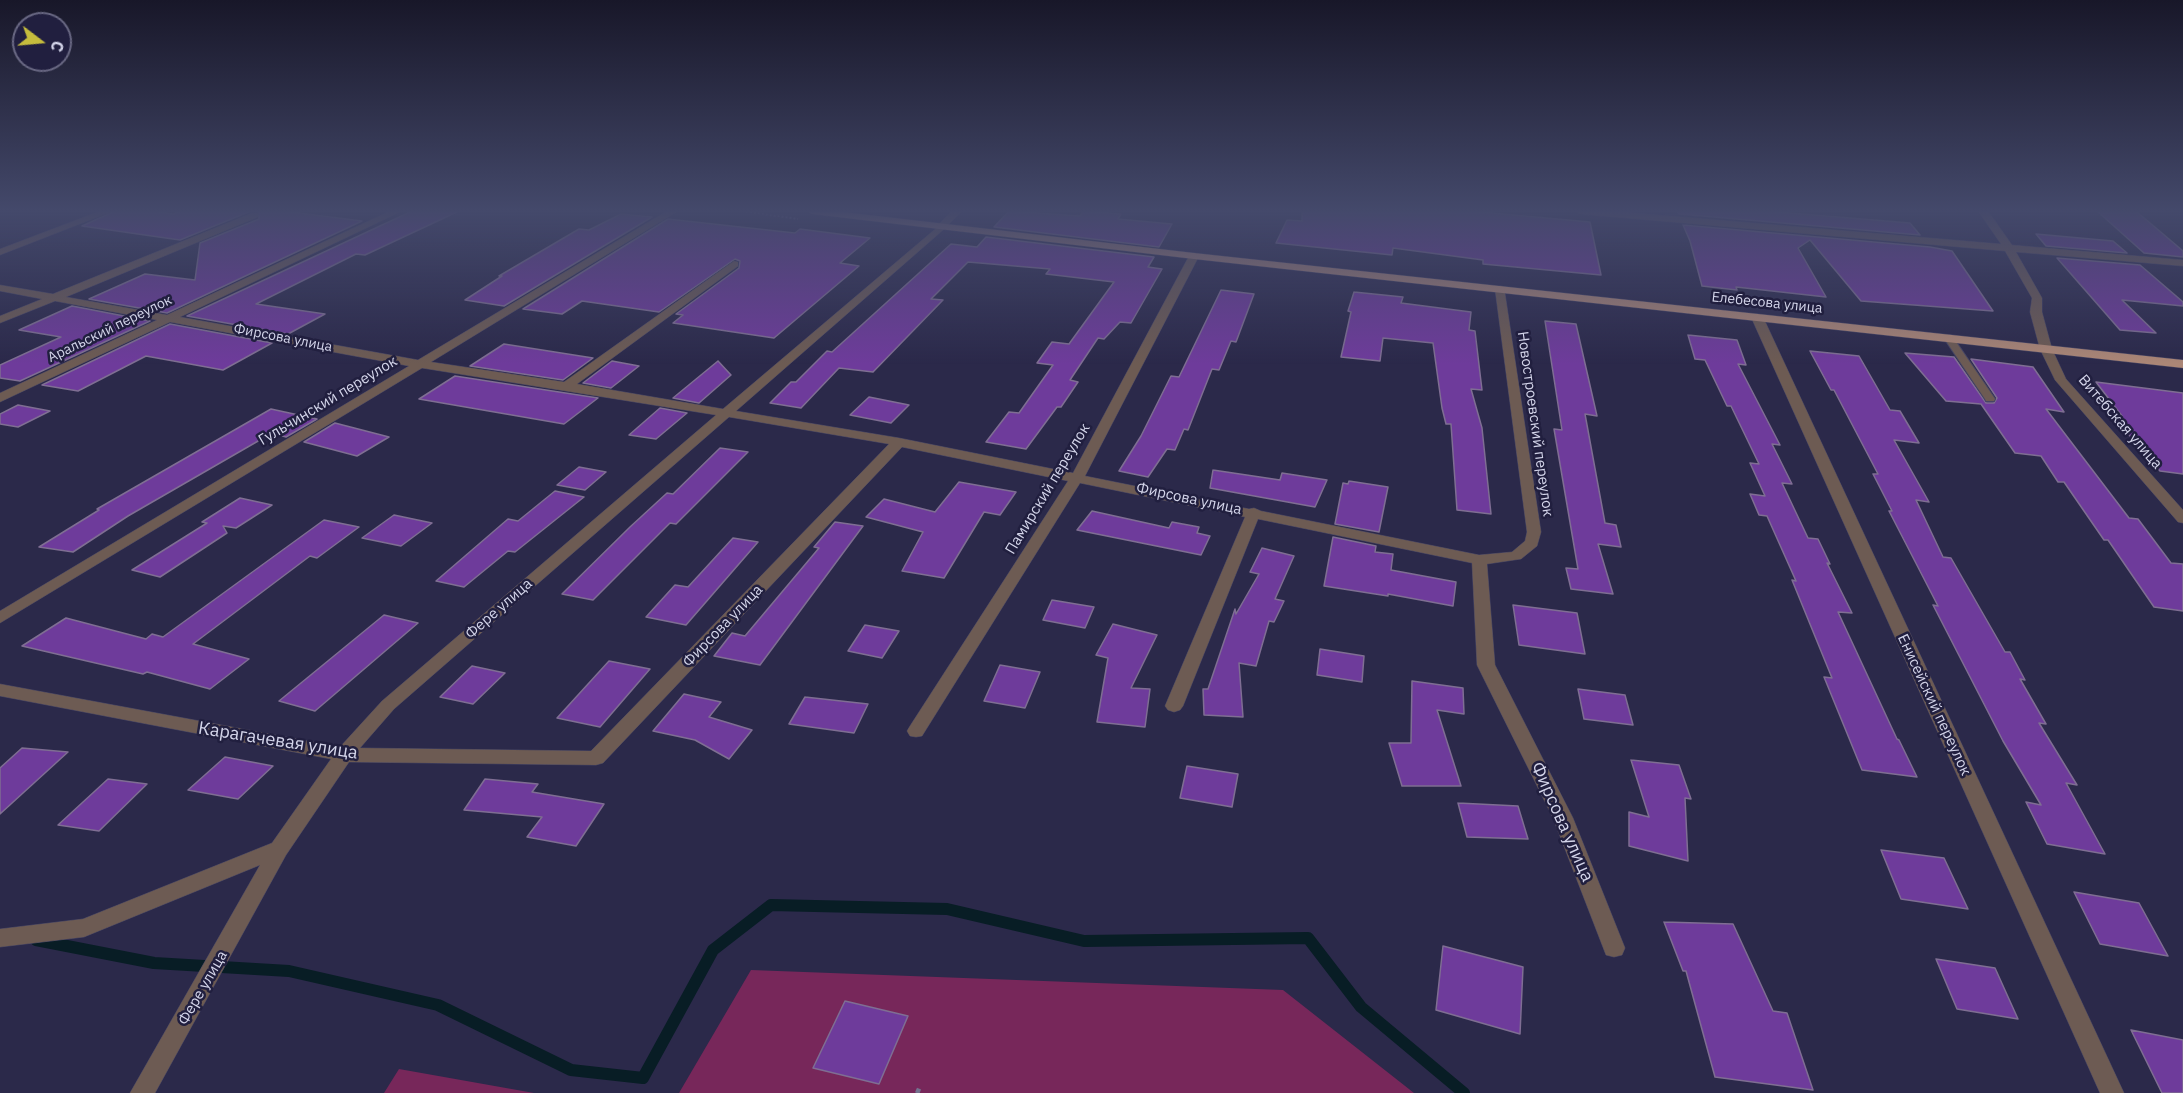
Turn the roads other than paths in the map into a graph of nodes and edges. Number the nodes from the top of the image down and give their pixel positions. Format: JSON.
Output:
{"nodes":[{"id":1,"x":139,"y":262,"type":"edge"},
{"id":2,"x":287,"y":262,"type":"edge"},
{"id":3,"x":589,"y":262,"type":"edge"},
{"id":4,"x":900,"y":262,"type":"edge"},
{"id":5,"x":1191,"y":262,"type":"edge"},
{"id":6,"x":1248,"y":262,"type":"edge"},
{"id":7,"x":2017,"y":262,"type":"edge"},
{"id":8,"x":734,"y":264,"type":"dead end"},
{"id":9,"x":0,"y":288,"type":"edge"},
{"id":10,"x":1500,"y":290,"type":"junction"},
{"id":11,"x":53,"y":297,"type":"junction"},
{"id":12,"x":169,"y":317,"type":"junction"},
{"id":13,"x":1757,"y":317,"type":"junction"},
{"id":14,"x":0,"y":320,"type":"edge"},
{"id":15,"x":1949,"y":338,"type":"junction"},
{"id":16,"x":2046,"y":349,"type":"junction"},
{"id":17,"x":420,"y":364,"type":"junction"},
{"id":18,"x":2183,"y":364,"type":"edge"},
{"id":19,"x":566,"y":386,"type":"junction"},
{"id":20,"x":0,"y":398,"type":"edge"},
{"id":21,"x":1990,"y":399,"type":"dead end"},
{"id":22,"x":726,"y":412,"type":"junction"},
{"id":23,"x":899,"y":442,"type":"junction"},
{"id":24,"x":1078,"y":476,"type":"junction"},
{"id":25,"x":1254,"y":513,"type":"junction"},
{"id":26,"x":2183,"y":519,"type":"edge"},
{"id":27,"x":1516,"y":556,"type":"joint"},
{"id":28,"x":1479,"y":560,"type":"junction"},
{"id":29,"x":0,"y":618,"type":"edge"},
{"id":30,"x":0,"y":690,"type":"edge"},
{"id":31,"x":1174,"y":706,"type":"dead end"},
{"id":32,"x":916,"y":731,"type":"dead end"},
{"id":33,"x":344,"y":755,"type":"junction"},
{"id":34,"x":596,"y":758,"type":"joint"},
{"id":35,"x":279,"y":849,"type":"junction"},
{"id":36,"x":0,"y":938,"type":"edge"},
{"id":37,"x":1614,"y":948,"type":"dead end"},
{"id":38,"x":142,"y":1093,"type":"edge"},
{"id":39,"x":2112,"y":1093,"type":"edge"}],
"edges":[{"from":1,"to":11,"type":"street"},
{"from":2,"to":12,"type":"street","name":"Аральский переулок"},
{"from":3,"to":17,"type":"street","name":"Гульчинский переулок"},
{"from":4,"to":22,"type":"street","name":"Фере улица"},
{"from":5,"to":24,"type":"street","name":"Памирский переулок"},
{"from":6,"to":10,"type":"main road","name":"Елебесова улица"},
{"from":7,"to":16,"type":"street","name":"Витебская улица"},
{"from":8,"to":19,"type":"street"},
{"from":9,"to":11,"type":"street","name":"Фирсова улица"},
{"from":10,"to":13,"type":"main road","name":"Елебесова улица"},
{"from":10,"to":27,"type":"street","name":"Новостроевский переулок"},
{"from":11,"to":12,"type":"street","name":"Фирсова улица"},
{"from":11,"to":14,"type":"street"},
{"from":12,"to":17,"type":"street","name":"Фирсова улица"},
{"from":12,"to":20,"type":"street","name":"Аральский переулок"},
{"from":13,"to":15,"type":"main road","name":"Елебесова улица"},
{"from":13,"to":39,"type":"street","name":"Енисейский переулок"},
{"from":15,"to":16,"type":"main road","name":"Елебесова улица"},
{"from":15,"to":21,"type":"lane"},
{"from":16,"to":18,"type":"main road","name":"Елебесова улица"},
{"from":16,"to":26,"type":"street","name":"Витебская улица"},
{"from":17,"to":19,"type":"street","name":"Фирсова улица"},
{"from":17,"to":29,"type":"street","name":"Гульчинский переулок"},
{"from":19,"to":22,"type":"street","name":"Фирсова улица"},
{"from":22,"to":23,"type":"street","name":"Фирсова улица"},
{"from":22,"to":33,"type":"street","name":"Фере улица"},
{"from":23,"to":24,"type":"street","name":"Фирсова улица"},
{"from":23,"to":34,"type":"street","name":"Фирсова улица"},
{"from":24,"to":25,"type":"street","name":"Фирсова улица"},
{"from":24,"to":32,"type":"street","name":"Памирский переулок"},
{"from":25,"to":28,"type":"street","name":"Фирсова улица"},
{"from":25,"to":31,"type":"street"},
{"from":27,"to":28,"type":"street","name":"Фирсова улица"},
{"from":28,"to":37,"type":"street","name":"Фирсова улица"},
{"from":30,"to":33,"type":"street","name":"Карагачевая улица"},
{"from":33,"to":34,"type":"street","name":"Карагачевая улица"},
{"from":33,"to":35,"type":"street","name":"Фере улица"},
{"from":35,"to":36,"type":"street"},
{"from":35,"to":38,"type":"street","name":"Фере улица"}]}
